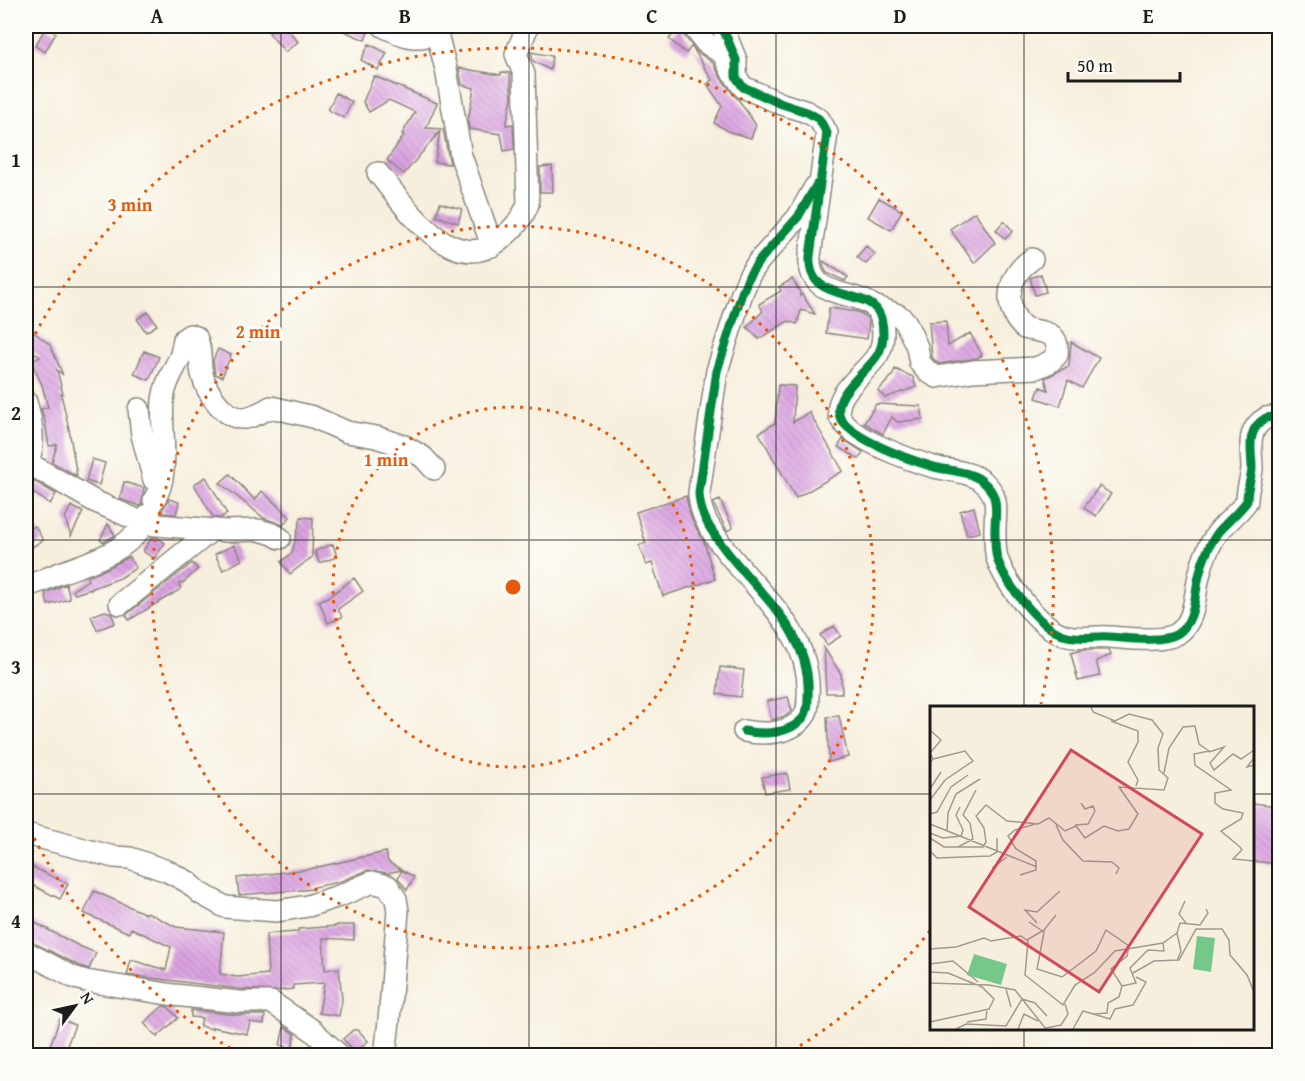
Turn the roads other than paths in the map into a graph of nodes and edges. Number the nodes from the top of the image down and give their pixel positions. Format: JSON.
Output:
{"nodes":[{"id":1,"x":383,"y":26,"type":"edge"},
{"id":2,"x":528,"y":26,"type":"edge"},
{"id":3,"x":693,"y":26,"type":"edge"},
{"id":4,"x":722,"y":26,"type":"edge"},
{"id":5,"x":436,"y":28,"type":"edge"},
{"id":6,"x":736,"y":77,"type":"junction"},
{"id":7,"x":378,"y":173,"type":"dead end"},
{"id":8,"x":821,"y":176,"type":"junction"},
{"id":9,"x":492,"y":246,"type":"junction"},
{"id":10,"x":1032,"y":259,"type":"dead end"},
{"id":11,"x":876,"y":307,"type":"junction"},
{"id":12,"x":26,"y":402,"type":"edge"},
{"id":13,"x":138,"y":409,"type":"dead end"},
{"id":14,"x":1280,"y":420,"type":"edge"},
{"id":15,"x":27,"y":465,"type":"edge"},
{"id":16,"x":434,"y":469,"type":"dead end"},
{"id":17,"x":154,"y":500,"type":"junction"},
{"id":18,"x":146,"y":524,"type":"junction"},
{"id":19,"x":212,"y":530,"type":"junction"},
{"id":20,"x":280,"y":538,"type":"dead end"},
{"id":21,"x":26,"y":586,"type":"edge"},
{"id":22,"x":120,"y":604,"type":"dead end"},
{"id":23,"x":744,"y":730,"type":"dead end"},
{"id":24,"x":26,"y":834,"type":"edge"},
{"id":25,"x":26,"y":952,"type":"edge"},
{"id":26,"x":340,"y":1056,"type":"edge"},
{"id":27,"x":385,"y":1056,"type":"edge"}],
"edges":[{"from":1,"to":5,"type":"street"},
{"from":2,"to":9,"type":"street"},
{"from":3,"to":6,"type":"street"},
{"from":4,"to":6,"type":"street"},
{"from":5,"to":9,"type":"street"},
{"from":6,"to":8,"type":"street"},
{"from":7,"to":9,"type":"street"},
{"from":8,"to":11,"type":"street"},
{"from":8,"to":23,"type":"street"},
{"from":10,"to":11,"type":"street"},
{"from":11,"to":14,"type":"street"},
{"from":12,"to":15,"type":"street"},
{"from":13,"to":17,"type":"street"},
{"from":15,"to":18,"type":"street"},
{"from":16,"to":17,"type":"street"},
{"from":17,"to":18,"type":"street"},
{"from":18,"to":19,"type":"street"},
{"from":18,"to":21,"type":"street"},
{"from":19,"to":20,"type":"street"},
{"from":19,"to":22,"type":"street"},
{"from":24,"to":27,"type":"street"},
{"from":25,"to":26,"type":"street"}]}
